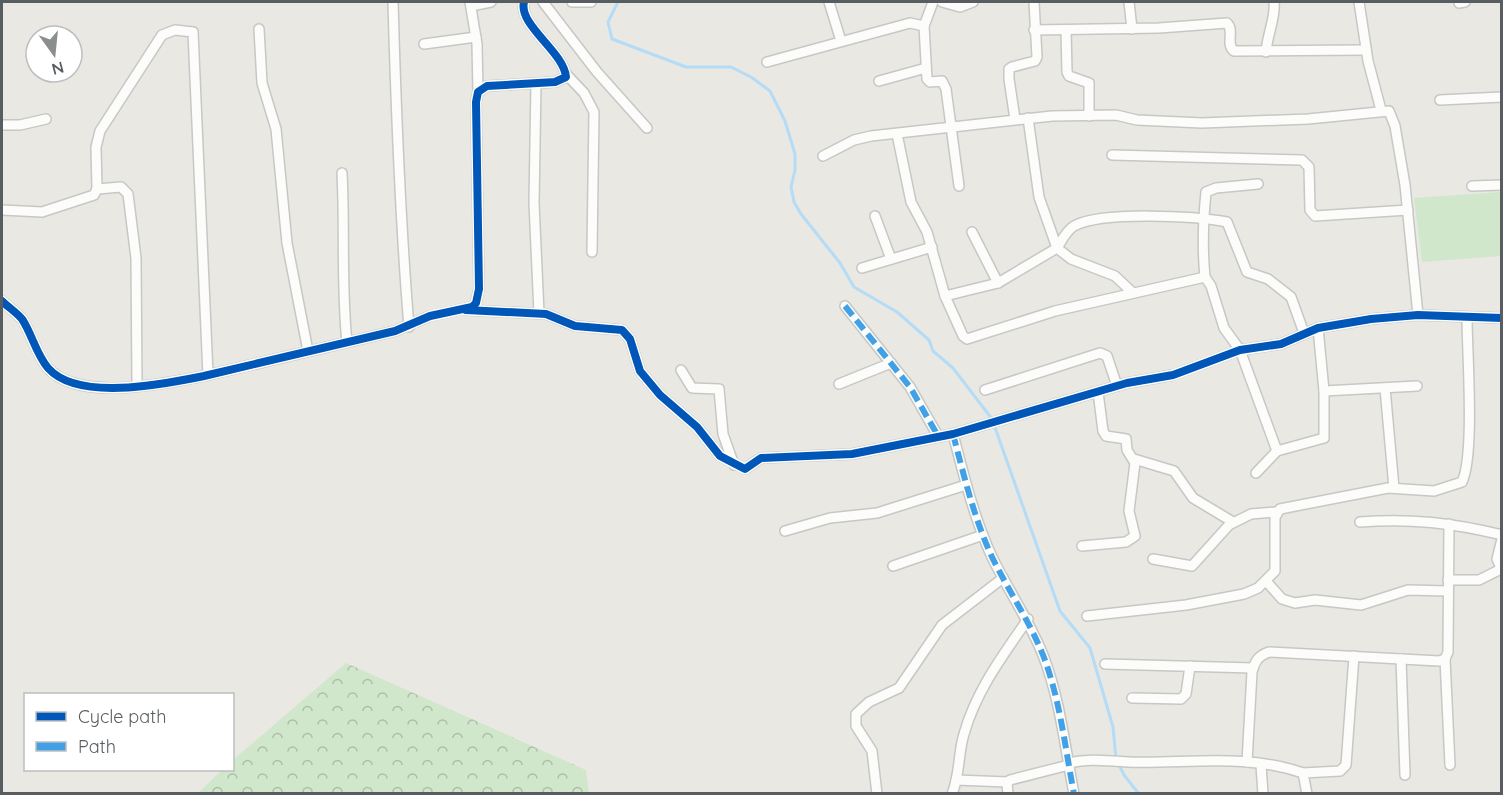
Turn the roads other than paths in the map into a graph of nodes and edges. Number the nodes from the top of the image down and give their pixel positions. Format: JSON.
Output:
{"nodes":[{"id":1,"x":393,"y":2,"type":"edge"},
{"id":2,"x":491,"y":2,"type":"edge"},
{"id":3,"x":524,"y":2,"type":"edge"},
{"id":4,"x":543,"y":2,"type":"edge"},
{"id":5,"x":572,"y":2,"type":"edge"},
{"id":6,"x":591,"y":2,"type":"edge"},
{"id":7,"x":829,"y":2,"type":"edge"},
{"id":8,"x":933,"y":2,"type":"edge"},
{"id":9,"x":942,"y":2,"type":"edge"},
{"id":10,"x":973,"y":2,"type":"edge"},
{"id":11,"x":1034,"y":2,"type":"edge"},
{"id":12,"x":1130,"y":2,"type":"edge"},
{"id":13,"x":1274,"y":2,"type":"edge"},
{"id":14,"x":1359,"y":2,"type":"edge"},
{"id":15,"x":471,"y":4,"type":"edge"},
{"id":16,"x":924,"y":26,"type":"junction"},
{"id":17,"x":259,"y":29,"type":"dead end"},
{"id":18,"x":1132,"y":29,"type":"junction"},
{"id":19,"x":1034,"y":30,"type":"junction"},
{"id":20,"x":1066,"y":30,"type":"junction"},
{"id":21,"x":476,"y":37,"type":"junction"},
{"id":22,"x":842,"y":41,"type":"junction"},
{"id":23,"x":424,"y":44,"type":"dead end"},
{"id":24,"x":1366,"y":50,"type":"junction"},
{"id":25,"x":1266,"y":52,"type":"junction"},
{"id":26,"x":767,"y":62,"type":"dead end"},
{"id":27,"x":926,"y":68,"type":"junction"},
{"id":28,"x":566,"y":74,"type":"junction"},
{"id":29,"x":879,"y":81,"type":"dead end"},
{"id":30,"x":536,"y":83,"type":"junction"},
{"id":31,"x":478,"y":92,"type":"junction"},
{"id":32,"x":1502,"y":97,"type":"edge"},
{"id":33,"x":1440,"y":100,"type":"dead end"},
{"id":34,"x":1381,"y":110,"type":"junction"},
{"id":35,"x":1089,"y":116,"type":"junction"},
{"id":36,"x":1028,"y":118,"type":"junction"},
{"id":37,"x":46,"y":119,"type":"dead end"},
{"id":38,"x":1015,"y":119,"type":"junction"},
{"id":39,"x":2,"y":125,"type":"edge"},
{"id":40,"x":952,"y":126,"type":"junction"},
{"id":41,"x":647,"y":128,"type":"dead end"},
{"id":42,"x":897,"y":134,"type":"junction"},
{"id":43,"x":1113,"y":155,"type":"dead end"},
{"id":44,"x":823,"y":156,"type":"dead end"},
{"id":45,"x":342,"y":173,"type":"dead end"},
{"id":46,"x":1258,"y":184,"type":"dead end"},
{"id":47,"x":1502,"y":185,"type":"edge"},
{"id":48,"x":959,"y":186,"type":"dead end"},
{"id":49,"x":1472,"y":186,"type":"dead end"},
{"id":50,"x":97,"y":189,"type":"junction"},
{"id":51,"x":2,"y":210,"type":"edge"},
{"id":52,"x":1408,"y":210,"type":"junction"},
{"id":53,"x":875,"y":216,"type":"dead end"},
{"id":54,"x":1204,"y":220,"type":"junction"},
{"id":55,"x":972,"y":232,"type":"dead end"},
{"id":56,"x":932,"y":247,"type":"junction"},
{"id":57,"x":1057,"y":248,"type":"junction"},
{"id":58,"x":592,"y":252,"type":"dead end"},
{"id":59,"x":891,"y":259,"type":"junction"},
{"id":60,"x":862,"y":268,"type":"dead end"},
{"id":61,"x":1205,"y":277,"type":"junction"},
{"id":62,"x":998,"y":283,"type":"junction"},
{"id":63,"x":1132,"y":292,"type":"junction"},
{"id":64,"x":945,"y":296,"type":"junction"},
{"id":65,"x":2,"y":301,"type":"edge"},
{"id":66,"x":845,"y":306,"type":"dead end"},
{"id":67,"x":466,"y":310,"type":"junction"},
{"id":68,"x":539,"y":313,"type":"junction"},
{"id":69,"x":1418,"y":315,"type":"junction"},
{"id":70,"x":1467,"y":317,"type":"junction"},
{"id":71,"x":1502,"y":318,"type":"edge"},
{"id":72,"x":409,"y":327,"type":"junction"},
{"id":73,"x":1318,"y":328,"type":"junction"},
{"id":74,"x":1304,"y":333,"type":"junction"},
{"id":75,"x":347,"y":342,"type":"junction"},
{"id":76,"x":1240,"y":350,"type":"junction"},
{"id":77,"x":308,"y":351,"type":"junction"},
{"id":78,"x":891,"y":363,"type":"junction"},
{"id":79,"x":681,"y":370,"type":"dead end"},
{"id":80,"x":208,"y":375,"type":"junction"},
{"id":81,"x":839,"y":384,"type":"dead end"},
{"id":82,"x":137,"y":385,"type":"junction"},
{"id":83,"x":1117,"y":386,"type":"junction"},
{"id":84,"x":1417,"y":386,"type":"dead end"},
{"id":85,"x":1385,"y":387,"type":"junction"},
{"id":86,"x":985,"y":390,"type":"dead end"},
{"id":87,"x":1324,"y":391,"type":"junction"},
{"id":88,"x":1098,"y":392,"type":"junction"},
{"id":89,"x":953,"y":434,"type":"junction"},
{"id":90,"x":938,"y":436,"type":"junction"},
{"id":91,"x":1277,"y":451,"type":"junction"},
{"id":92,"x":1134,"y":459,"type":"junction"},
{"id":93,"x":734,"y":465,"type":"junction"},
{"id":94,"x":1256,"y":473,"type":"dead end"},
{"id":95,"x":966,"y":485,"type":"junction"},
{"id":96,"x":1394,"y":488,"type":"junction"},
{"id":97,"x":1275,"y":512,"type":"junction"},
{"id":98,"x":1233,"y":522,"type":"junction"},
{"id":99,"x":1360,"y":522,"type":"dead end"},
{"id":100,"x":1449,"y":524,"type":"junction"},
{"id":101,"x":785,"y":531,"type":"dead end"},
{"id":102,"x":983,"y":535,"type":"junction"},
{"id":103,"x":1502,"y":537,"type":"edge"},
{"id":104,"x":1082,"y":546,"type":"dead end"},
{"id":105,"x":1153,"y":559,"type":"dead end"},
{"id":106,"x":893,"y":566,"type":"dead end"},
{"id":107,"x":1501,"y":570,"type":"edge"},
{"id":108,"x":1003,"y":578,"type":"junction"},
{"id":109,"x":1448,"y":580,"type":"junction"},
{"id":110,"x":1266,"y":581,"type":"junction"},
{"id":111,"x":1448,"y":591,"type":"junction"},
{"id":112,"x":1087,"y":616,"type":"dead end"},
{"id":113,"x":1028,"y":619,"type":"junction"},
{"id":114,"x":1354,"y":656,"type":"junction"},
{"id":115,"x":1401,"y":659,"type":"junction"},
{"id":116,"x":1445,"y":659,"type":"junction"},
{"id":117,"x":1105,"y":664,"type":"dead end"},
{"id":118,"x":1190,"y":666,"type":"junction"},
{"id":119,"x":1253,"y":668,"type":"junction"},
{"id":120,"x":1132,"y":698,"type":"dead end"},
{"id":121,"x":1247,"y":762,"type":"junction"},
{"id":122,"x":1068,"y":764,"type":"junction"},
{"id":123,"x":1261,"y":765,"type":"junction"},
{"id":124,"x":1450,"y":765,"type":"dead end"},
{"id":125,"x":1303,"y":773,"type":"junction"},
{"id":126,"x":1405,"y":775,"type":"dead end"},
{"id":127,"x":956,"y":780,"type":"junction"},
{"id":128,"x":1008,"y":782,"type":"junction"},
{"id":129,"x":877,"y":794,"type":"edge"},
{"id":130,"x":952,"y":794,"type":"edge"},
{"id":131,"x":1008,"y":794,"type":"edge"},
{"id":132,"x":1074,"y":794,"type":"edge"},
{"id":133,"x":1263,"y":794,"type":"edge"},
{"id":134,"x":1306,"y":794,"type":"edge"}],
"edges":[{"from":1,"to":72,"type":"street"},
{"from":2,"to":15,"type":"street"},
{"from":3,"to":28,"type":"street"},
{"from":4,"to":41,"type":"street"},
{"from":5,"to":6,"type":"street"},
{"from":7,"to":22,"type":"street"},
{"from":8,"to":16,"type":"street"},
{"from":9,"to":10,"type":"street"},
{"from":11,"to":19,"type":"street"},
{"from":12,"to":18,"type":"street"},
{"from":13,"to":25,"type":"street"},
{"from":14,"to":24,"type":"street"},
{"from":15,"to":21,"type":"street"},
{"from":16,"to":22,"type":"street"},
{"from":16,"to":27,"type":"street"},
{"from":17,"to":77,"type":"street"},
{"from":18,"to":20,"type":"street"},
{"from":18,"to":25,"type":"street"},
{"from":19,"to":20,"type":"street"},
{"from":19,"to":38,"type":"street"},
{"from":20,"to":35,"type":"street"},
{"from":21,"to":23,"type":"street"},
{"from":21,"to":31,"type":"street"},
{"from":22,"to":26,"type":"street"},
{"from":24,"to":25,"type":"street"},
{"from":24,"to":34,"type":"street"},
{"from":27,"to":29,"type":"street"},
{"from":27,"to":40,"type":"street"},
{"from":28,"to":30,"type":"street"},
{"from":28,"to":58,"type":"street"},
{"from":30,"to":31,"type":"street"},
{"from":30,"to":68,"type":"street"},
{"from":31,"to":67,"type":"street"},
{"from":32,"to":33,"type":"street"},
{"from":34,"to":35,"type":"street"},
{"from":34,"to":52,"type":"street"},
{"from":35,"to":36,"type":"street"},
{"from":36,"to":38,"type":"street"},
{"from":36,"to":57,"type":"street"},
{"from":37,"to":39,"type":"street"},
{"from":38,"to":40,"type":"street"},
{"from":40,"to":42,"type":"street"},
{"from":40,"to":48,"type":"street"},
{"from":42,"to":44,"type":"street"},
{"from":42,"to":56,"type":"street"},
{"from":43,"to":52,"type":"street"},
{"from":45,"to":75,"type":"street"},
{"from":46,"to":54,"type":"street"},
{"from":47,"to":49,"type":"street"},
{"from":50,"to":51,"type":"street"},
{"from":50,"to":80,"type":"street"},
{"from":50,"to":82,"type":"street"},
{"from":52,"to":69,"type":"street"},
{"from":53,"to":59,"type":"street"},
{"from":54,"to":57,"type":"street"},
{"from":54,"to":61,"type":"street"},
{"from":54,"to":74,"type":"street"},
{"from":55,"to":62,"type":"street"},
{"from":56,"to":59,"type":"street"},
{"from":56,"to":64,"type":"street"},
{"from":57,"to":62,"type":"street"},
{"from":57,"to":63,"type":"street"},
{"from":59,"to":60,"type":"street"},
{"from":61,"to":63,"type":"street"},
{"from":61,"to":76,"type":"street"},
{"from":62,"to":64,"type":"street"},
{"from":63,"to":64,"type":"street"},
{"from":65,"to":82,"type":"street"},
{"from":66,"to":78,"type":"street"},
{"from":67,"to":68,"type":"street"},
{"from":67,"to":72,"type":"street"},
{"from":68,"to":93,"type":"street"},
{"from":69,"to":70,"type":"street"},
{"from":69,"to":73,"type":"street"},
{"from":70,"to":71,"type":"street"},
{"from":70,"to":96,"type":"street"},
{"from":72,"to":75,"type":"street"},
{"from":73,"to":74,"type":"street"},
{"from":73,"to":87,"type":"street"},
{"from":74,"to":76,"type":"street"},
{"from":75,"to":77,"type":"street"},
{"from":76,"to":83,"type":"street"},
{"from":76,"to":91,"type":"street"},
{"from":77,"to":80,"type":"street"},
{"from":78,"to":81,"type":"street"},
{"from":78,"to":90,"type":"street"},
{"from":79,"to":93,"type":"street"},
{"from":80,"to":82,"type":"street"},
{"from":83,"to":86,"type":"street"},
{"from":83,"to":88,"type":"street"},
{"from":84,"to":85,"type":"street"},
{"from":85,"to":87,"type":"street"},
{"from":85,"to":96,"type":"street"},
{"from":87,"to":91,"type":"street"},
{"from":88,"to":89,"type":"street"},
{"from":88,"to":92,"type":"street"},
{"from":89,"to":90,"type":"street"},
{"from":89,"to":95,"type":"street"},
{"from":90,"to":93,"type":"street"},
{"from":91,"to":94,"type":"street"},
{"from":92,"to":98,"type":"street"},
{"from":92,"to":104,"type":"street"},
{"from":95,"to":101,"type":"street"},
{"from":95,"to":102,"type":"street"},
{"from":96,"to":97,"type":"street"},
{"from":97,"to":98,"type":"street"},
{"from":97,"to":110,"type":"street"},
{"from":98,"to":105,"type":"street"},
{"from":99,"to":100,"type":"street"},
{"from":100,"to":103,"type":"street"},
{"from":100,"to":109,"type":"street"},
{"from":102,"to":106,"type":"street"},
{"from":102,"to":108,"type":"street"},
{"from":103,"to":107,"type":"street"},
{"from":107,"to":109,"type":"street"},
{"from":108,"to":113,"type":"street"},
{"from":108,"to":129,"type":"street"},
{"from":109,"to":111,"type":"street"},
{"from":110,"to":111,"type":"street"},
{"from":110,"to":112,"type":"street"},
{"from":111,"to":116,"type":"street"},
{"from":113,"to":122,"type":"street"},
{"from":113,"to":127,"type":"street"},
{"from":114,"to":115,"type":"street"},
{"from":114,"to":119,"type":"street"},
{"from":114,"to":125,"type":"street"},
{"from":115,"to":116,"type":"street"},
{"from":115,"to":126,"type":"street"},
{"from":116,"to":124,"type":"street"},
{"from":117,"to":118,"type":"street"},
{"from":118,"to":119,"type":"street"},
{"from":118,"to":120,"type":"street"},
{"from":119,"to":121,"type":"street"},
{"from":121,"to":122,"type":"street"},
{"from":121,"to":123,"type":"street"},
{"from":122,"to":128,"type":"street"},
{"from":122,"to":132,"type":"street"},
{"from":123,"to":125,"type":"street"},
{"from":123,"to":133,"type":"street"},
{"from":125,"to":134,"type":"street"},
{"from":127,"to":128,"type":"street"},
{"from":127,"to":130,"type":"street"},
{"from":128,"to":131,"type":"street"}]}
